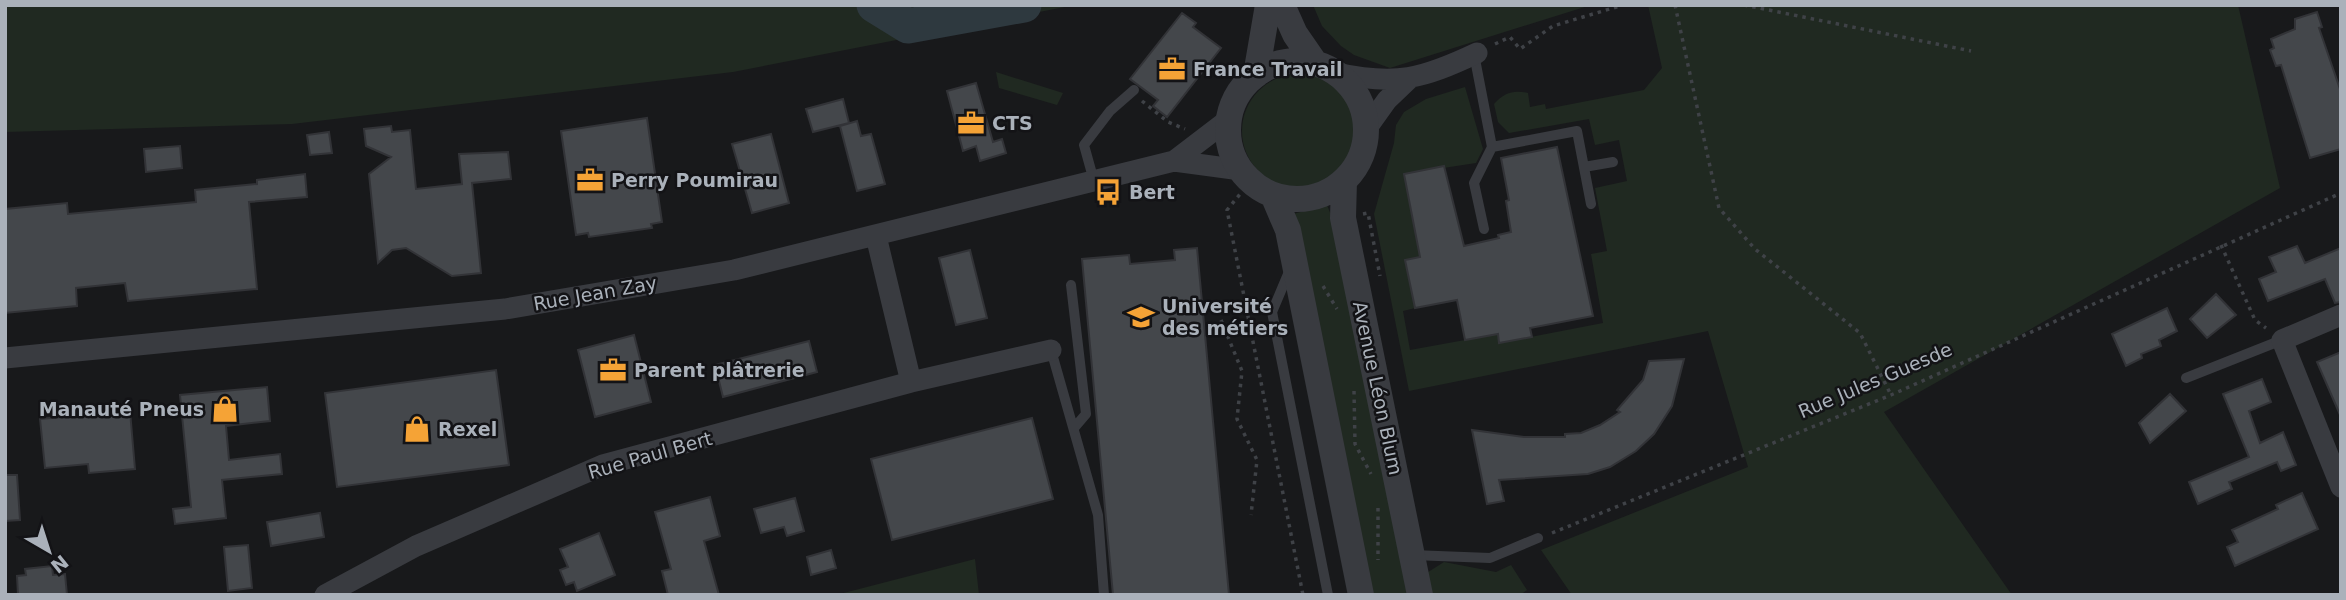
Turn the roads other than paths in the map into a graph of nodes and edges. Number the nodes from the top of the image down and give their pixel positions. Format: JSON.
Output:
{"nodes":[{"id":1,"x":1268,"y":5,"type":"edge"},
{"id":2,"x":1282,"y":5,"type":"edge"},
{"id":3,"x":1475,"y":53,"type":"joint"},
{"id":4,"x":1325,"y":68,"type":"junction"},
{"id":5,"x":1256,"y":75,"type":"junction"},
{"id":6,"x":1409,"y":79,"type":"junction"},
{"id":7,"x":1134,"y":90,"type":"dead end"},
{"id":8,"x":1229,"y":119,"type":"junction"},
{"id":9,"x":1367,"y":128,"type":"junction"},
{"id":10,"x":1492,"y":147,"type":"junction"},
{"id":11,"x":1174,"y":161,"type":"junction"},
{"id":12,"x":1613,"y":162,"type":"dead end"},
{"id":13,"x":1584,"y":167,"type":"junction"},
{"id":14,"x":1094,"y":181,"type":"junction"},
{"id":15,"x":1344,"y":181,"type":"junction"},
{"id":16,"x":1255,"y":182,"type":"junction"},
{"id":17,"x":1591,"y":204,"type":"dead end"},
{"id":18,"x":1483,"y":229,"type":"dead end"},
{"id":19,"x":876,"y":236,"type":"junction"},
{"id":20,"x":1294,"y":262,"type":"junction"},
{"id":21,"x":1071,"y":285,"type":"dead end"},
{"id":22,"x":2341,"y":315,"type":"edge"},
{"id":23,"x":2282,"y":340,"type":"junction"},
{"id":24,"x":1051,"y":349,"type":"joint"},
{"id":25,"x":5,"y":358,"type":"edge"},
{"id":26,"x":2186,"y":378,"type":"dead end"},
{"id":27,"x":911,"y":382,"type":"junction"},
{"id":28,"x":1074,"y":428,"type":"junction"},
{"id":29,"x":2341,"y":487,"type":"edge"},
{"id":30,"x":1538,"y":538,"type":"road end"},
{"id":31,"x":1412,"y":555,"type":"junction"},
{"id":32,"x":325,"y":595,"type":"edge"},
{"id":33,"x":1104,"y":595,"type":"edge"},
{"id":34,"x":1328,"y":595,"type":"edge"},
{"id":35,"x":1361,"y":595,"type":"edge"},
{"id":36,"x":1420,"y":595,"type":"edge"}],
"edges":[{"from":1,"to":5,"type":"street"},
{"from":2,"to":4,"type":"street"},
{"from":3,"to":6,"type":"street"},
{"from":3,"to":10,"type":"lane"},
{"from":4,"to":5,"type":"street"},
{"from":4,"to":6,"type":"street"},
{"from":4,"to":9,"type":"street"},
{"from":5,"to":8,"type":"street"},
{"from":6,"to":9,"type":"street"},
{"from":7,"to":14,"type":"lane"},
{"from":8,"to":11,"type":"street","name":"Rue Jean Zay"},
{"from":8,"to":16,"type":"street"},
{"from":9,"to":15,"type":"street"},
{"from":10,"to":13,"type":"lane"},
{"from":10,"to":18,"type":"lane"},
{"from":11,"to":14,"type":"street","name":"Rue Jean Zay"},
{"from":11,"to":16,"type":"street","name":"Rue Jean Zay"},
{"from":12,"to":13,"type":"lane"},
{"from":13,"to":17,"type":"lane"},
{"from":14,"to":19,"type":"street","name":"Rue Jean Zay"},
{"from":15,"to":16,"type":"street"},
{"from":15,"to":31,"type":"street","name":"Avenue Léon Blum"},
{"from":16,"to":20,"type":"street"},
{"from":19,"to":25,"type":"street","name":"Rue Jean Zay"},
{"from":19,"to":27,"type":"street"},
{"from":20,"to":34,"type":"lane"},
{"from":20,"to":35,"type":"street"},
{"from":21,"to":28,"type":"lane"},
{"from":22,"to":23,"type":"street"},
{"from":23,"to":26,"type":"lane"},
{"from":23,"to":29,"type":"street"},
{"from":24,"to":27,"type":"street","name":"Rue Paul Bert"},
{"from":24,"to":28,"type":"lane"},
{"from":27,"to":32,"type":"street","name":"Rue Paul Bert"},
{"from":28,"to":33,"type":"lane"},
{"from":30,"to":31,"type":"lane"},
{"from":31,"to":36,"type":"street","name":"Avenue Léon Blum"}]}
